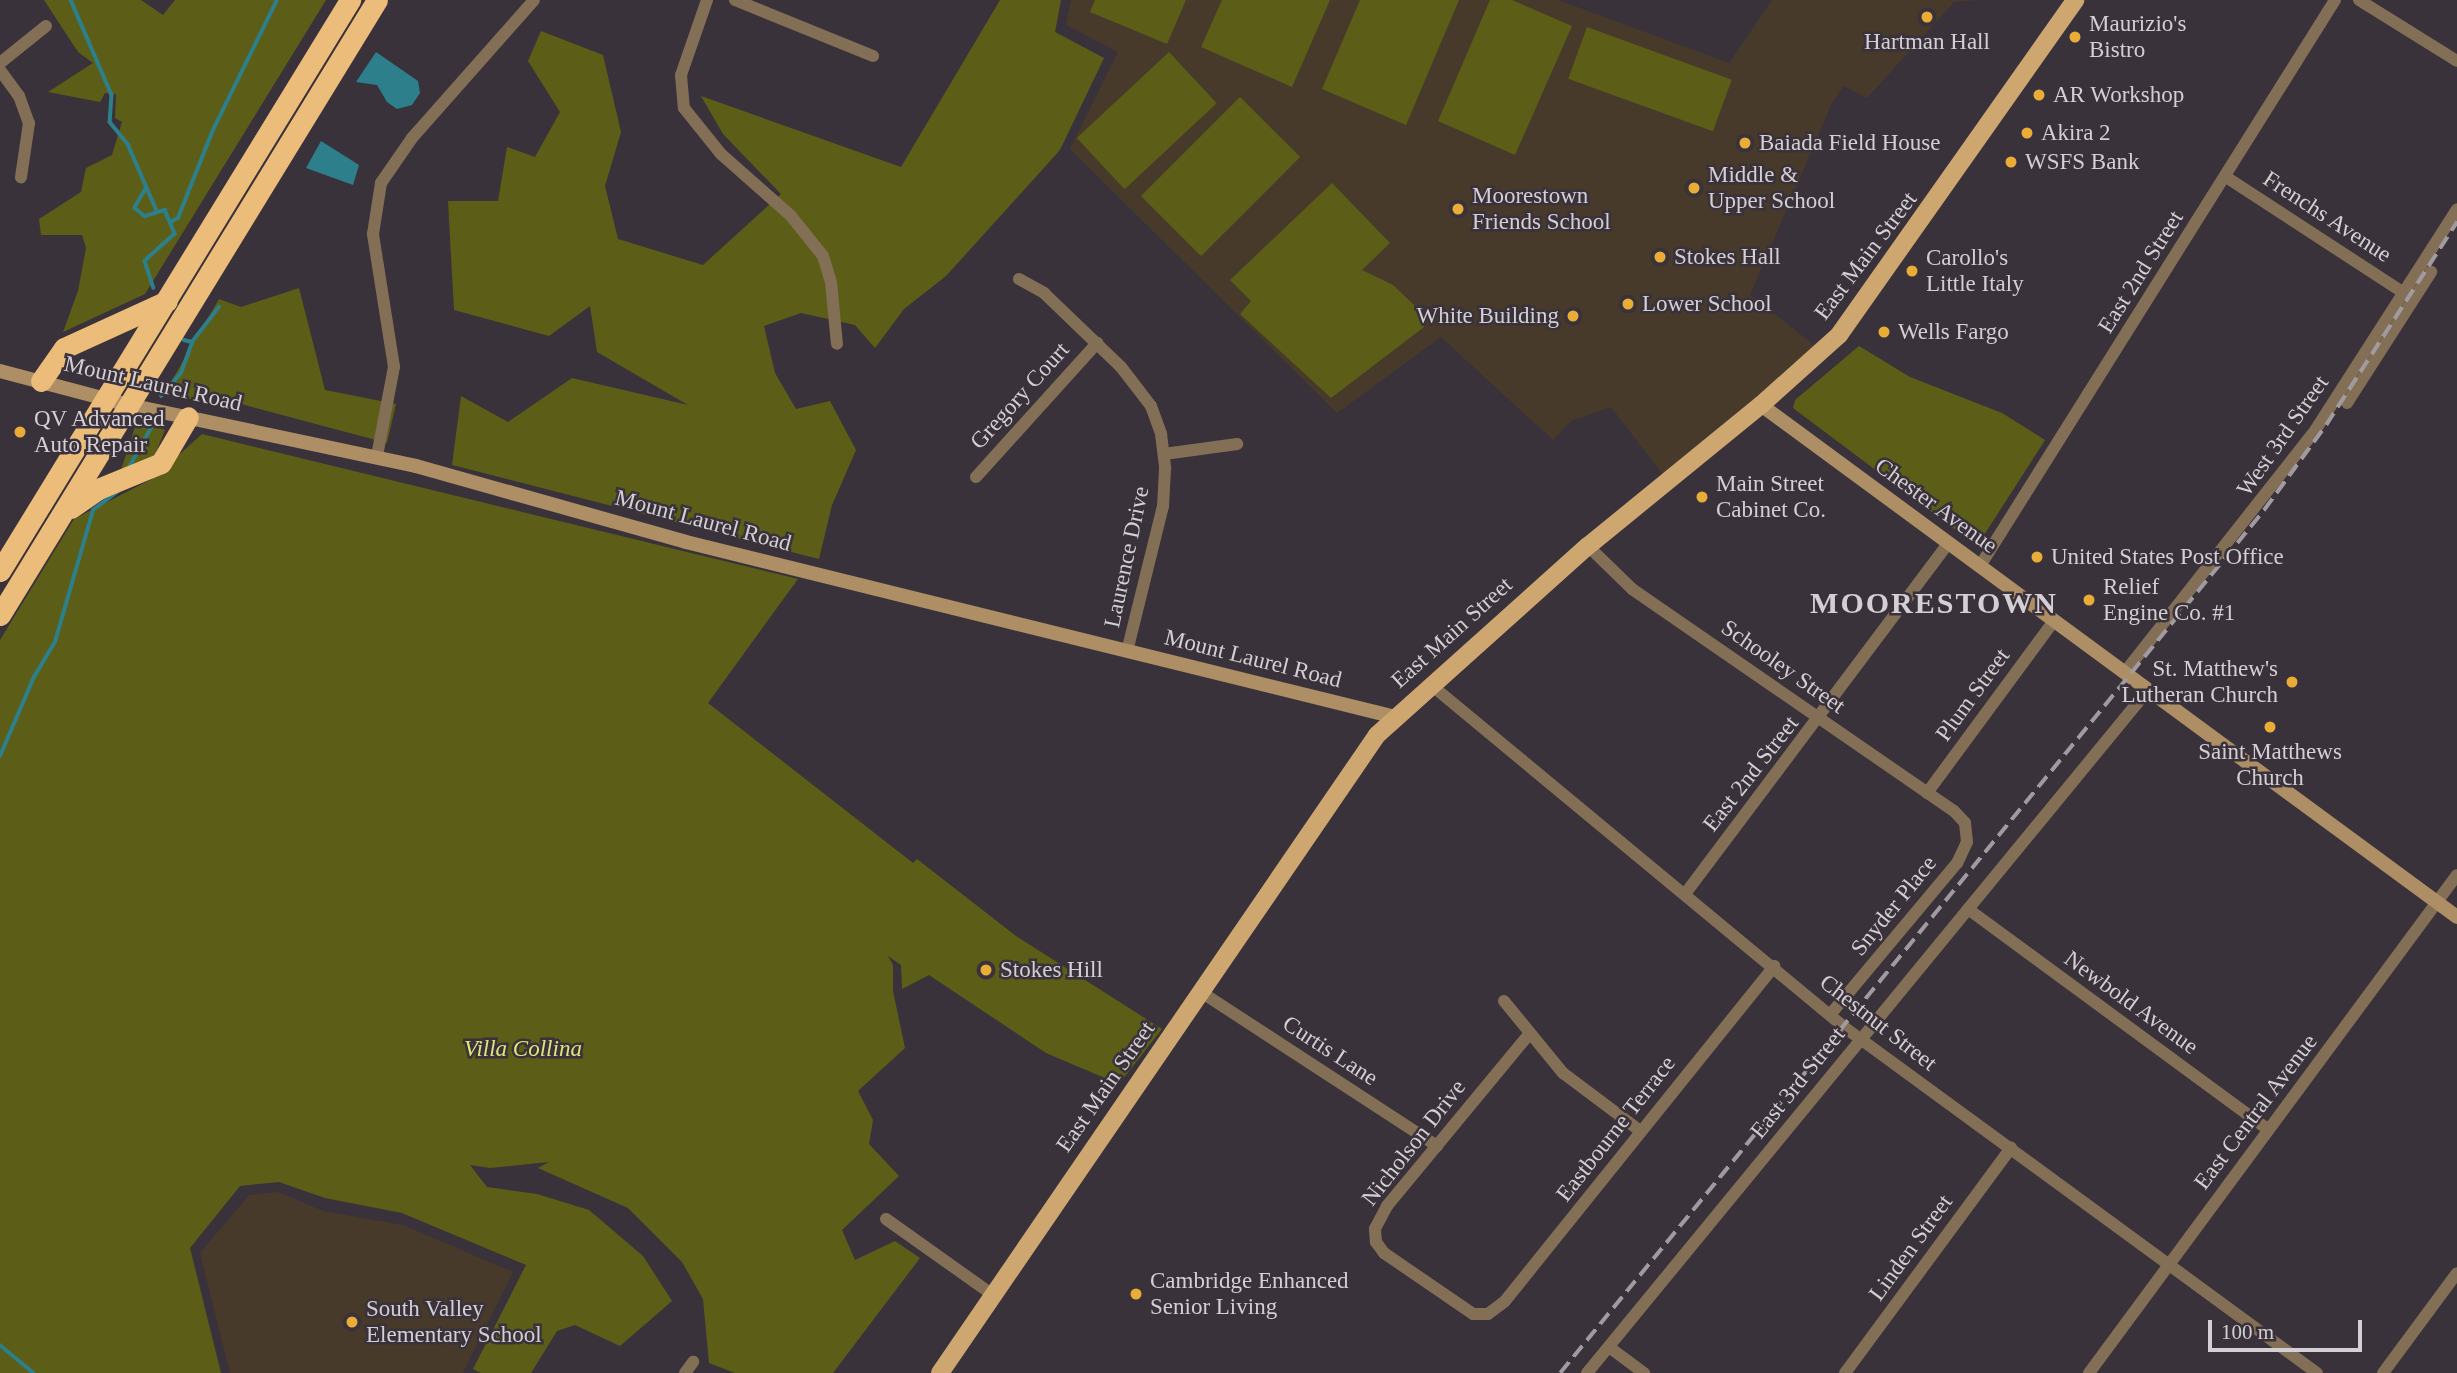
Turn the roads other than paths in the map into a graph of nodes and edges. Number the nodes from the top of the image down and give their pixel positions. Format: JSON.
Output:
{"nodes":[{"id":1,"x":350,"y":0,"type":"edge"},
{"id":2,"x":377,"y":0,"type":"edge"},
{"id":3,"x":534,"y":0,"type":"edge"},
{"id":4,"x":706,"y":0,"type":"edge"},
{"id":5,"x":735,"y":0,"type":"edge"},
{"id":6,"x":2075,"y":0,"type":"edge"},
{"id":7,"x":2335,"y":0,"type":"edge"},
{"id":8,"x":2359,"y":0,"type":"edge"},
{"id":9,"x":46,"y":26,"type":"dead end"},
{"id":10,"x":873,"y":56,"type":"dead end"},
{"id":11,"x":2457,"y":61,"type":"edge"},
{"id":12,"x":0,"y":63,"type":"edge"},
{"id":13,"x":0,"y":70,"type":"edge"},
{"id":14,"x":21,"y":177,"type":"dead end"},
{"id":15,"x":2226,"y":177,"type":"junction"},
{"id":16,"x":2457,"y":209,"type":"edge"},
{"id":17,"x":2431,"y":272,"type":"dead end"},
{"id":18,"x":1019,"y":279,"type":"dead end"},
{"id":19,"x":2404,"y":293,"type":"junction"},
{"id":20,"x":167,"y":301,"type":"junction"},
{"id":21,"x":1097,"y":342,"type":"junction"},
{"id":22,"x":837,"y":345,"type":"dead end"},
{"id":23,"x":0,"y":371,"type":"edge"},
{"id":24,"x":41,"y":382,"type":"junction"},
{"id":25,"x":107,"y":399,"type":"junction"},
{"id":26,"x":2347,"y":404,"type":"dead end"},
{"id":27,"x":129,"y":405,"type":"junction"},
{"id":28,"x":1761,"y":405,"type":"junction"},
{"id":29,"x":188,"y":417,"type":"junction"},
{"id":30,"x":1237,"y":444,"type":"dead end"},
{"id":31,"x":1164,"y":454,"type":"junction"},
{"id":32,"x":377,"y":456,"type":"junction"},
{"id":33,"x":975,"y":477,"type":"dead end"},
{"id":34,"x":61,"y":516,"type":"junction"},
{"id":35,"x":1949,"y":543,"type":"junction"},
{"id":36,"x":1588,"y":546,"type":"junction"},
{"id":37,"x":1980,"y":566,"type":"junction"},
{"id":38,"x":0,"y":571,"type":"edge"},
{"id":39,"x":0,"y":615,"type":"edge"},
{"id":40,"x":2054,"y":621,"type":"junction"},
{"id":41,"x":1127,"y":652,"type":"junction"},
{"id":42,"x":2124,"y":672,"type":"junction"},
{"id":43,"x":1430,"y":684,"type":"junction"},
{"id":44,"x":2148,"y":690,"type":"junction"},
{"id":45,"x":1395,"y":717,"type":"junction"},
{"id":46,"x":1820,"y":719,"type":"junction"},
{"id":47,"x":1927,"y":793,"type":"junction"},
{"id":48,"x":1960,"y":816,"type":"joint"},
{"id":49,"x":2457,"y":876,"type":"edge"},
{"id":50,"x":1685,"y":894,"type":"junction"},
{"id":51,"x":2437,"y":902,"type":"junction"},
{"id":52,"x":1968,"y":909,"type":"junction"},
{"id":53,"x":2457,"y":917,"type":"edge"},
{"id":54,"x":1774,"y":966,"type":"junction"},
{"id":55,"x":1201,"y":992,"type":"junction"},
{"id":56,"x":1504,"y":1001,"type":"dead end"},
{"id":57,"x":1830,"y":1015,"type":"junction"},
{"id":58,"x":1530,"y":1033,"type":"junction"},
{"id":59,"x":1862,"y":1039,"type":"junction"},
{"id":60,"x":1639,"y":1130,"type":"junction"},
{"id":61,"x":2269,"y":1130,"type":"junction"},
{"id":62,"x":1437,"y":1146,"type":"junction"},
{"id":63,"x":2011,"y":1148,"type":"junction"},
{"id":64,"x":886,"y":1219,"type":"dead end"},
{"id":65,"x":2169,"y":1265,"type":"junction"},
{"id":66,"x":2457,"y":1273,"type":"edge"},
{"id":67,"x":993,"y":1295,"type":"junction"},
{"id":68,"x":1488,"y":1314,"type":"joint"},
{"id":69,"x":1609,"y":1347,"type":"junction"},
{"id":70,"x":693,"y":1362,"type":"dead end"},
{"id":71,"x":685,"y":1373,"type":"edge"},
{"id":72,"x":940,"y":1373,"type":"edge"},
{"id":73,"x":1587,"y":1373,"type":"edge"},
{"id":74,"x":1644,"y":1373,"type":"edge"},
{"id":75,"x":1845,"y":1373,"type":"edge"},
{"id":76,"x":2089,"y":1373,"type":"edge"},
{"id":77,"x":2317,"y":1373,"type":"edge"},
{"id":78,"x":2383,"y":1373,"type":"edge"}],
"edges":[{"from":1,"to":20,"type":"highway"},
{"from":2,"to":27,"type":"highway"},
{"from":3,"to":32,"type":"street"},
{"from":4,"to":22,"type":"street"},
{"from":5,"to":10,"type":"street"},
{"from":6,"to":28,"type":"main road","name":"East Main Street"},
{"from":7,"to":15,"type":"street","name":"East 2nd Street"},
{"from":8,"to":11,"type":"street"},
{"from":9,"to":12,"type":"street"},
{"from":13,"to":14,"type":"street"},
{"from":15,"to":19,"type":"street","name":"Frenchs Avenue"},
{"from":15,"to":37,"type":"street","name":"East 2nd Street"},
{"from":16,"to":19,"type":"street","name":"West 3rd Street"},
{"from":17,"to":26,"type":"street","name":"West 3rd Street"},
{"from":18,"to":21,"type":"street","name":"Laurence Drive"},
{"from":19,"to":42,"type":"street","name":"West 3rd Street"},
{"from":20,"to":24,"type":"highway"},
{"from":20,"to":25,"type":"highway"},
{"from":21,"to":31,"type":"street","name":"Laurence Drive"},
{"from":21,"to":33,"type":"street","name":"Gregory Court"},
{"from":23,"to":24,"type":"main road","name":"Mount Laurel Road"},
{"from":24,"to":25,"type":"main road","name":"Mount Laurel Road"},
{"from":25,"to":27,"type":"main road","name":"Mount Laurel Road"},
{"from":25,"to":38,"type":"highway"},
{"from":27,"to":29,"type":"main road","name":"Mount Laurel Road"},
{"from":27,"to":34,"type":"highway"},
{"from":28,"to":35,"type":"main road","name":"Chester Avenue"},
{"from":28,"to":36,"type":"main road","name":"East Main Street"},
{"from":29,"to":32,"type":"main road","name":"Mount Laurel Road"},
{"from":29,"to":34,"type":"highway"},
{"from":30,"to":31,"type":"street"},
{"from":31,"to":41,"type":"street","name":"Laurence Drive"},
{"from":32,"to":41,"type":"main road","name":"Mount Laurel Road"},
{"from":34,"to":39,"type":"highway"},
{"from":35,"to":37,"type":"main road","name":"Chester Avenue"},
{"from":35,"to":46,"type":"street","name":"East 2nd Street"},
{"from":36,"to":43,"type":"main road","name":"East Main Street"},
{"from":36,"to":46,"type":"street","name":"Schooley Street"},
{"from":37,"to":40,"type":"main road","name":"Chester Avenue"},
{"from":40,"to":42,"type":"main road","name":"Chester Avenue"},
{"from":40,"to":47,"type":"street","name":"Plum Street"},
{"from":41,"to":45,"type":"main road","name":"Mount Laurel Road"},
{"from":42,"to":44,"type":"main road","name":"Chester Avenue"},
{"from":43,"to":45,"type":"main road","name":"East Main Street"},
{"from":43,"to":50,"type":"street","name":"Chestnut Street"},
{"from":44,"to":51,"type":"main road","name":"Chester Avenue"},
{"from":44,"to":52,"type":"street","name":"East 3rd Street"},
{"from":45,"to":55,"type":"main road","name":"East Main Street"},
{"from":46,"to":47,"type":"street","name":"Schooley Street"},
{"from":46,"to":50,"type":"street","name":"East 2nd Street"},
{"from":47,"to":48,"type":"street","name":"Schooley Street"},
{"from":48,"to":57,"type":"street","name":"Snyder Place"},
{"from":49,"to":51,"type":"street","name":"East Central Avenue"},
{"from":50,"to":54,"type":"street","name":"Chestnut Street"},
{"from":51,"to":53,"type":"main road","name":"Chester Avenue"},
{"from":51,"to":61,"type":"street","name":"East Central Avenue"},
{"from":52,"to":59,"type":"street","name":"East 3rd Street"},
{"from":52,"to":61,"type":"street","name":"Newbold Avenue"},
{"from":54,"to":57,"type":"street","name":"Chestnut Street"},
{"from":54,"to":60,"type":"street","name":"Eastbourne Terrace"},
{"from":55,"to":62,"type":"street","name":"Curtis Lane"},
{"from":55,"to":67,"type":"main road","name":"East Main Street"},
{"from":56,"to":58,"type":"street"},
{"from":57,"to":59,"type":"street","name":"Chestnut Street"},
{"from":58,"to":60,"type":"street"},
{"from":58,"to":62,"type":"street","name":"Nicholson Drive"},
{"from":59,"to":63,"type":"street","name":"Chestnut Street"},
{"from":59,"to":69,"type":"street","name":"East 3rd Street"},
{"from":60,"to":68,"type":"street","name":"Eastbourne Terrace"},
{"from":61,"to":65,"type":"street","name":"East Central Avenue"},
{"from":62,"to":68,"type":"street","name":"Nicholson Drive"},
{"from":63,"to":65,"type":"street","name":"Chestnut Street"},
{"from":63,"to":75,"type":"street","name":"Linden Street"},
{"from":64,"to":67,"type":"street"},
{"from":65,"to":76,"type":"street","name":"East Central Avenue"},
{"from":65,"to":77,"type":"street","name":"Chestnut Street"},
{"from":66,"to":78,"type":"street"},
{"from":67,"to":72,"type":"main road","name":"East Main Street"},
{"from":69,"to":73,"type":"street","name":"East 3rd Street"},
{"from":69,"to":74,"type":"street"},
{"from":70,"to":71,"type":"street"}]}
